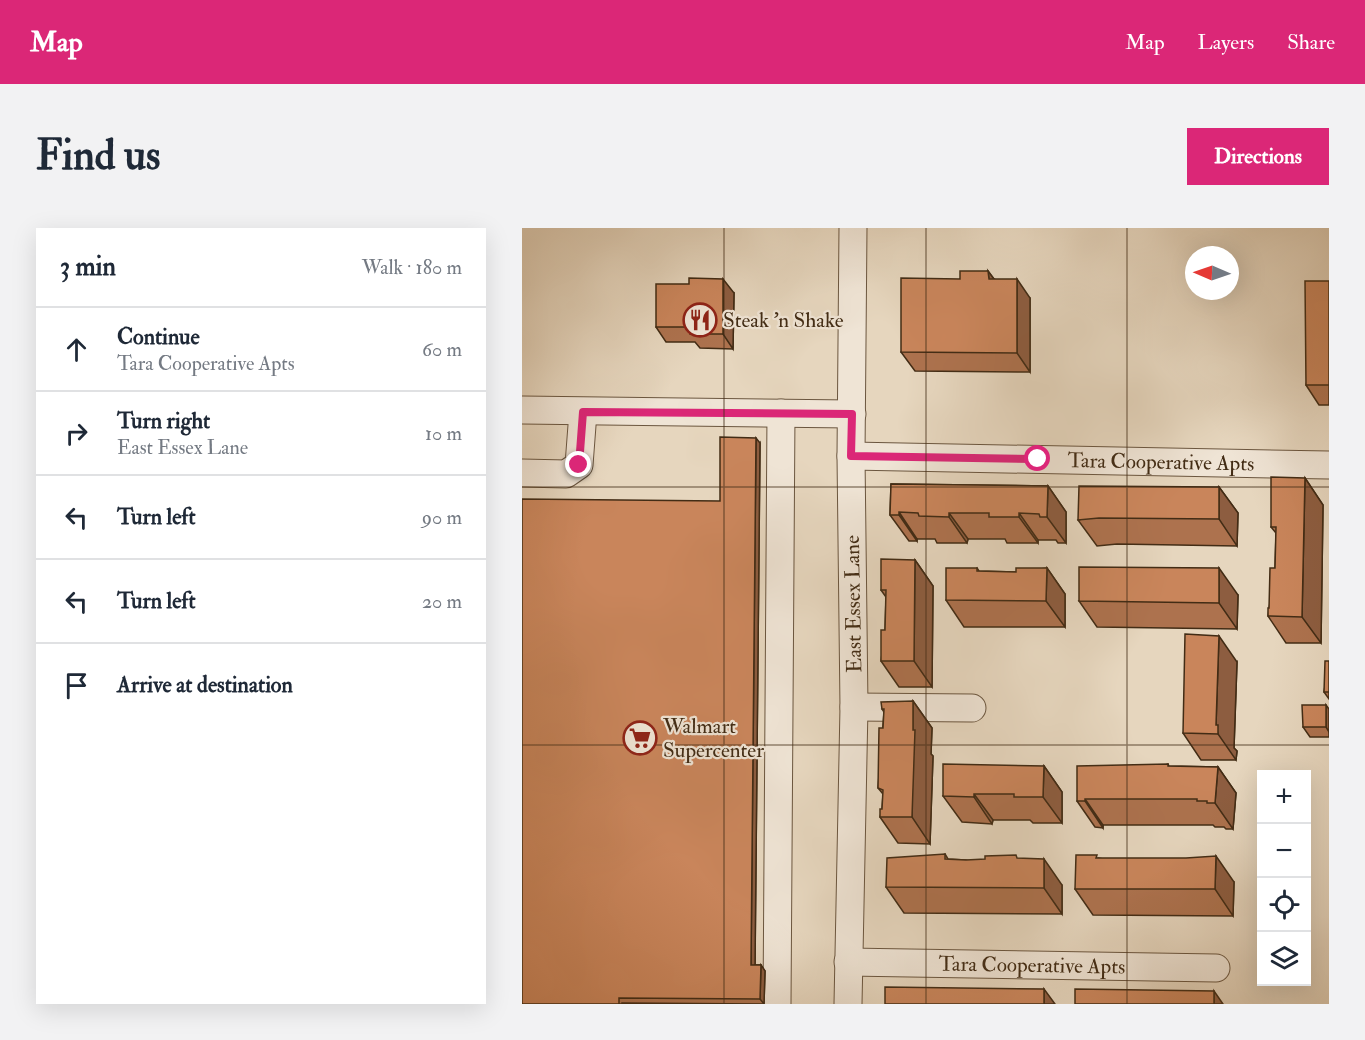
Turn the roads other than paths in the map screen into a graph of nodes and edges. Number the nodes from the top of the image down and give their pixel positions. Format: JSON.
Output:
{"nodes":[{"id":1,"x":854,"y":228,"type":"edge"},
{"id":2,"x":522,"y":410,"type":"edge"},
{"id":3,"x":583,"y":412,"type":"junction"},
{"id":4,"x":781,"y":414,"type":"junction"},
{"id":5,"x":852,"y":414,"type":"junction"},
{"id":6,"x":851,"y":456,"type":"junction"},
{"id":7,"x":1329,"y":465,"type":"edge"},
{"id":8,"x":522,"y":473,"type":"edge"},
{"id":9,"x":854,"y":707,"type":"junction"},
{"id":10,"x":972,"y":708,"type":"dead end"},
{"id":11,"x":1216,"y":968,"type":"dead end"},
{"id":12,"x":848,"y":982,"type":"edge"},
{"id":13,"x":777,"y":1004,"type":"edge"}],
"edges":[{"from":1,"to":5,"type":"street","name":"East Essex Lane"},
{"from":2,"to":3,"type":"street"},
{"from":3,"to":4,"type":"street"},
{"from":3,"to":8,"type":"street"},
{"from":4,"to":5,"type":"street"},
{"from":4,"to":13,"type":"street"},
{"from":5,"to":6,"type":"street","name":"East Essex Lane"},
{"from":6,"to":7,"type":"street","name":"Tara Cooperative Apts"},
{"from":6,"to":9,"type":"street","name":"East Essex Lane"},
{"from":9,"to":10,"type":"street"},
{"from":9,"to":12,"type":"street","name":"East Essex Lane"},
{"from":11,"to":12,"type":"street","name":"Tara Cooperative Apts"}]}
